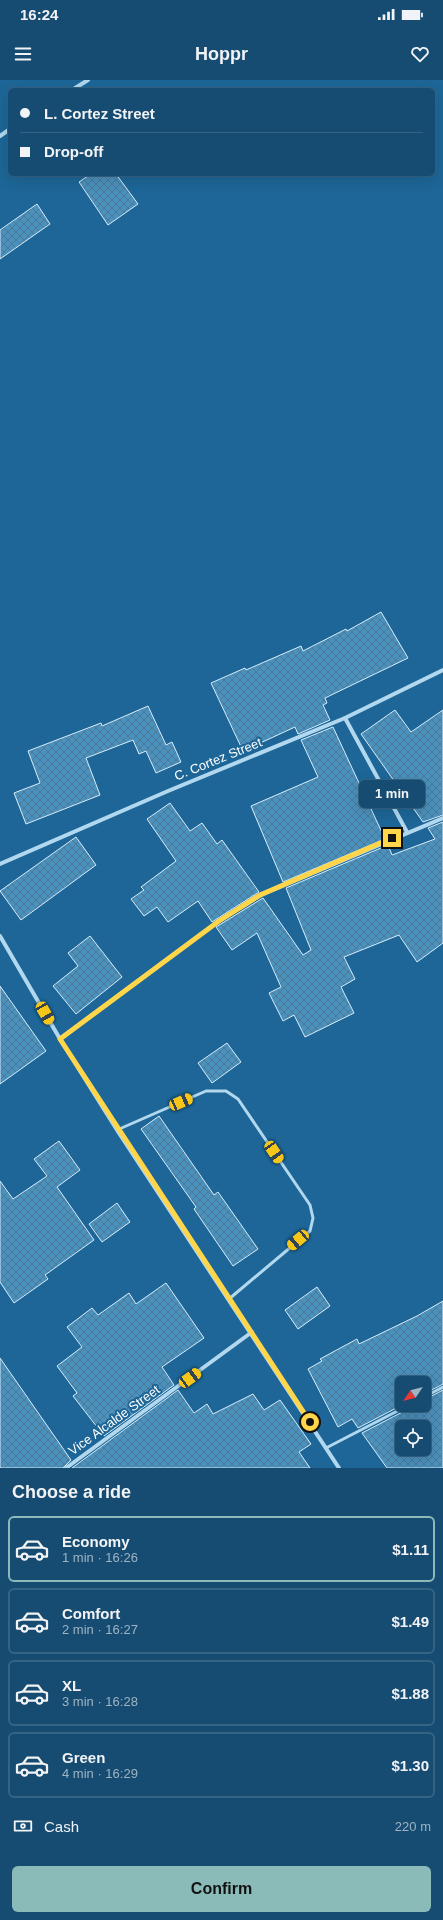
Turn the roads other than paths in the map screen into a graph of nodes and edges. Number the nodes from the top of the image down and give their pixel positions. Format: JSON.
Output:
{"nodes":[{"id":1,"x":88,"y":80,"type":"edge"},
{"id":2,"x":75,"y":88,"type":"edge"},
{"id":3,"x":443,"y":670,"type":"edge"},
{"id":4,"x":345,"y":718,"type":"junction"},
{"id":5,"x":443,"y":818,"type":"edge"},
{"id":6,"x":407,"y":832,"type":"junction"},
{"id":7,"x":0,"y":864,"type":"edge"},
{"id":8,"x":0,"y":936,"type":"edge"},
{"id":9,"x":60,"y":1039,"type":"junction"},
{"id":10,"x":117,"y":1130,"type":"junction"},
{"id":11,"x":230,"y":1299,"type":"junction"},
{"id":12,"x":252,"y":1332,"type":"junction"},
{"id":13,"x":443,"y":1387,"type":"edge"},
{"id":14,"x":431,"y":1393,"type":"edge"},
{"id":15,"x":395,"y":1412,"type":"edge"},
{"id":16,"x":326,"y":1448,"type":"junction"},
{"id":17,"x":66,"y":1468,"type":"edge"},
{"id":18,"x":339,"y":1468,"type":"edge"}],
"edges":[{"from":1,"to":2,"type":"street"},
{"from":3,"to":4,"type":"street","name":"C. Cortez Street"},
{"from":4,"to":6,"type":"street"},
{"from":4,"to":7,"type":"street","name":"C. Cortez Street"},
{"from":5,"to":6,"type":"street"},
{"from":6,"to":9,"type":"street"},
{"from":8,"to":9,"type":"street"},
{"from":9,"to":10,"type":"street"},
{"from":10,"to":11,"type":"street"},
{"from":10,"to":11,"type":"lane"},
{"from":11,"to":12,"type":"street"},
{"from":12,"to":16,"type":"street"},
{"from":12,"to":17,"type":"street","name":"Vice Alcalde Street"},
{"from":13,"to":14,"type":"lane"},
{"from":15,"to":16,"type":"lane"},
{"from":16,"to":18,"type":"street"}]}
